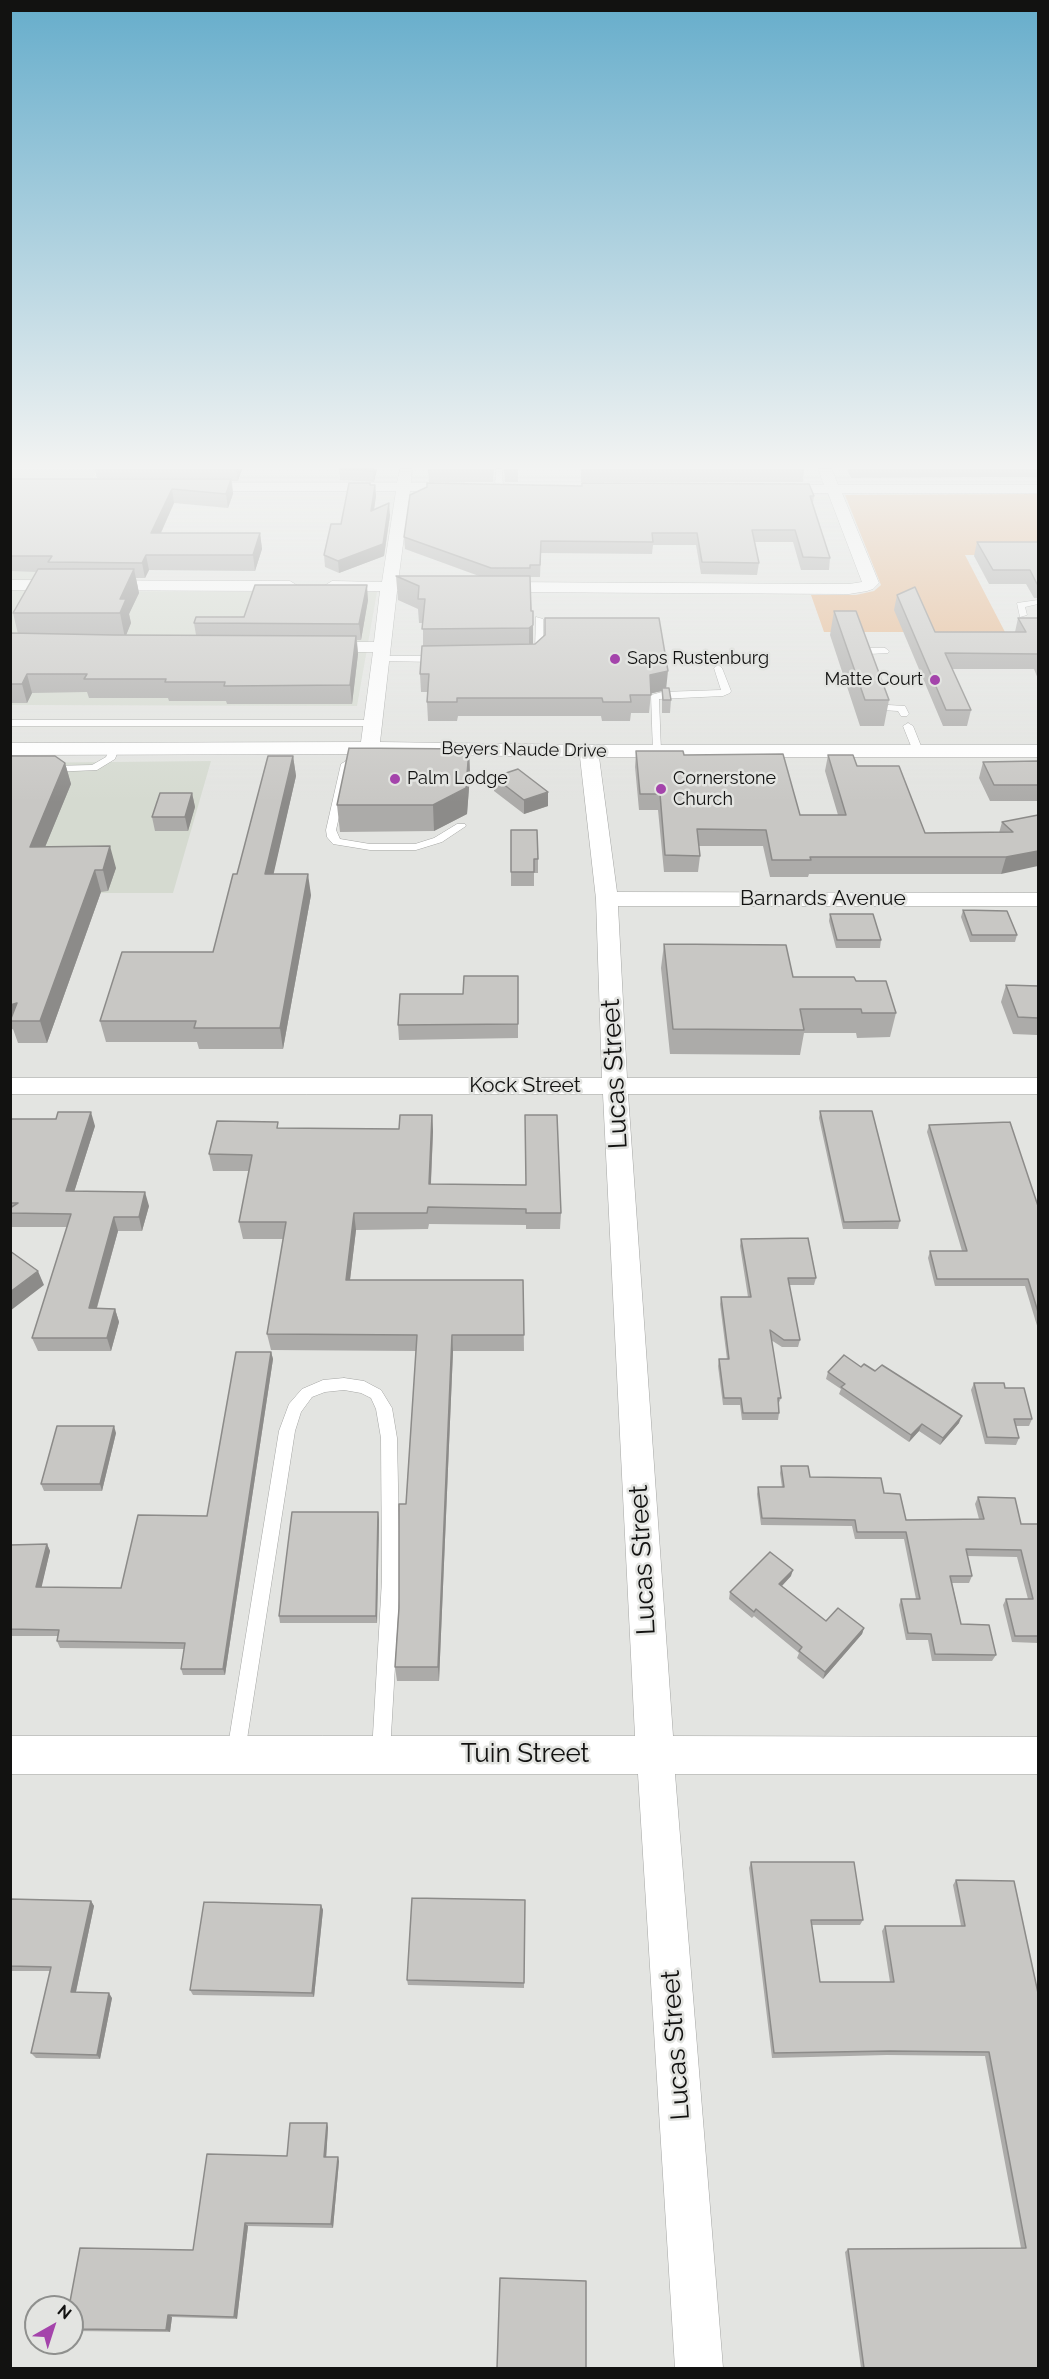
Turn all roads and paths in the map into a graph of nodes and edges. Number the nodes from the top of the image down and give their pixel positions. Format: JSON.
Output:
{"nodes":[{"id":1,"x":390,"y":580,"type":"edge"},
{"id":2,"x":870,"y":580,"type":"edge"},
{"id":3,"x":389,"y":586,"type":"junction"},
{"id":4,"x":12,"y":587,"type":"edge"},
{"id":5,"x":449,"y":587,"type":"edge"},
{"id":6,"x":473,"y":587,"type":"edge"},
{"id":7,"x":1038,"y":602,"type":"edge"},
{"id":8,"x":1023,"y":615,"type":"edge"},
{"id":9,"x":539,"y":619,"type":"dead end"},
{"id":10,"x":302,"y":647,"type":"edge"},
{"id":11,"x":885,"y":651,"type":"dead end"},
{"id":12,"x":382,"y":653,"type":"junction"},
{"id":13,"x":451,"y":659,"type":"edge"},
{"id":14,"x":521,"y":659,"type":"edge"},
{"id":15,"x":718,"y":668,"type":"dead end"},
{"id":16,"x":871,"y":670,"type":"edge"},
{"id":17,"x":878,"y":689,"type":"edge"},
{"id":18,"x":904,"y":714,"type":"dead end"},
{"id":19,"x":10,"y":723,"type":"edge"},
{"id":20,"x":373,"y":723,"type":"junction"},
{"id":21,"x":908,"y":726,"type":"dead end"},
{"id":22,"x":370,"y":747,"type":"junction"},
{"id":23,"x":10,"y":748,"type":"edge"},
{"id":24,"x":114,"y":748,"type":"junction"},
{"id":25,"x":350,"y":748,"type":"junction"},
{"id":26,"x":589,"y":751,"type":"junction"},
{"id":27,"x":656,"y":751,"type":"junction"},
{"id":28,"x":918,"y":751,"type":"junction"},
{"id":29,"x":1038,"y":751,"type":"edge"},
{"id":30,"x":40,"y":769,"type":"edge"},
{"id":31,"x":461,"y":826,"type":"dead end"},
{"id":32,"x":607,"y":899,"type":"junction"},
{"id":33,"x":1038,"y":899,"type":"edge"},
{"id":34,"x":10,"y":1086,"type":"edge"},
{"id":35,"x":615,"y":1086,"type":"junction"},
{"id":36,"x":1038,"y":1086,"type":"edge"},
{"id":37,"x":655,"y":1753,"type":"junction"},
{"id":38,"x":236,"y":1754,"type":"junction"},
{"id":39,"x":381,"y":1754,"type":"junction"},
{"id":40,"x":10,"y":1755,"type":"edge"},
{"id":41,"x":1038,"y":1755,"type":"edge"},
{"id":42,"x":699,"y":2368,"type":"edge"}],
"edges":[{"from":1,"to":3,"type":"street"},
{"from":2,"to":6,"type":"street"},
{"from":3,"to":4,"type":"street"},
{"from":3,"to":5,"type":"street"},
{"from":3,"to":12,"type":"street"},
{"from":7,"to":8,"type":"lane"},
{"from":9,"to":14,"type":"lane"},
{"from":10,"to":12,"type":"street"},
{"from":11,"to":16,"type":"lane"},
{"from":12,"to":13,"type":"lane"},
{"from":12,"to":20,"type":"street"},
{"from":15,"to":27,"type":"lane"},
{"from":17,"to":18,"type":"lane"},
{"from":19,"to":20,"type":"lane"},
{"from":20,"to":22,"type":"street"},
{"from":21,"to":28,"type":"lane"},
{"from":22,"to":25,"type":"street","name":"Beyers Naude Drive"},
{"from":22,"to":26,"type":"street","name":"Beyers Naude Drive"},
{"from":23,"to":24,"type":"street","name":"Beyers Naude Drive"},
{"from":24,"to":25,"type":"street","name":"Beyers Naude Drive"},
{"from":24,"to":30,"type":"lane"},
{"from":25,"to":31,"type":"lane"},
{"from":26,"to":27,"type":"street","name":"Beyers Naude Drive"},
{"from":26,"to":32,"type":"street","name":"Lucas Street"},
{"from":27,"to":28,"type":"street","name":"Beyers Naude Drive"},
{"from":28,"to":29,"type":"street","name":"Beyers Naude Drive"},
{"from":32,"to":33,"type":"street","name":"Barnards Avenue"},
{"from":32,"to":35,"type":"street","name":"Lucas Street"},
{"from":34,"to":35,"type":"street","name":"Kock Street"},
{"from":35,"to":36,"type":"street","name":"Kock Street"},
{"from":35,"to":37,"type":"street","name":"Lucas Street"},
{"from":37,"to":39,"type":"street","name":"Tuin Street"},
{"from":37,"to":41,"type":"street","name":"Tuin Street"},
{"from":37,"to":42,"type":"street","name":"Lucas Street"},
{"from":38,"to":39,"type":"street","name":"Tuin Street"},
{"from":38,"to":39,"type":"lane"},
{"from":38,"to":40,"type":"street","name":"Tuin Street"}]}
